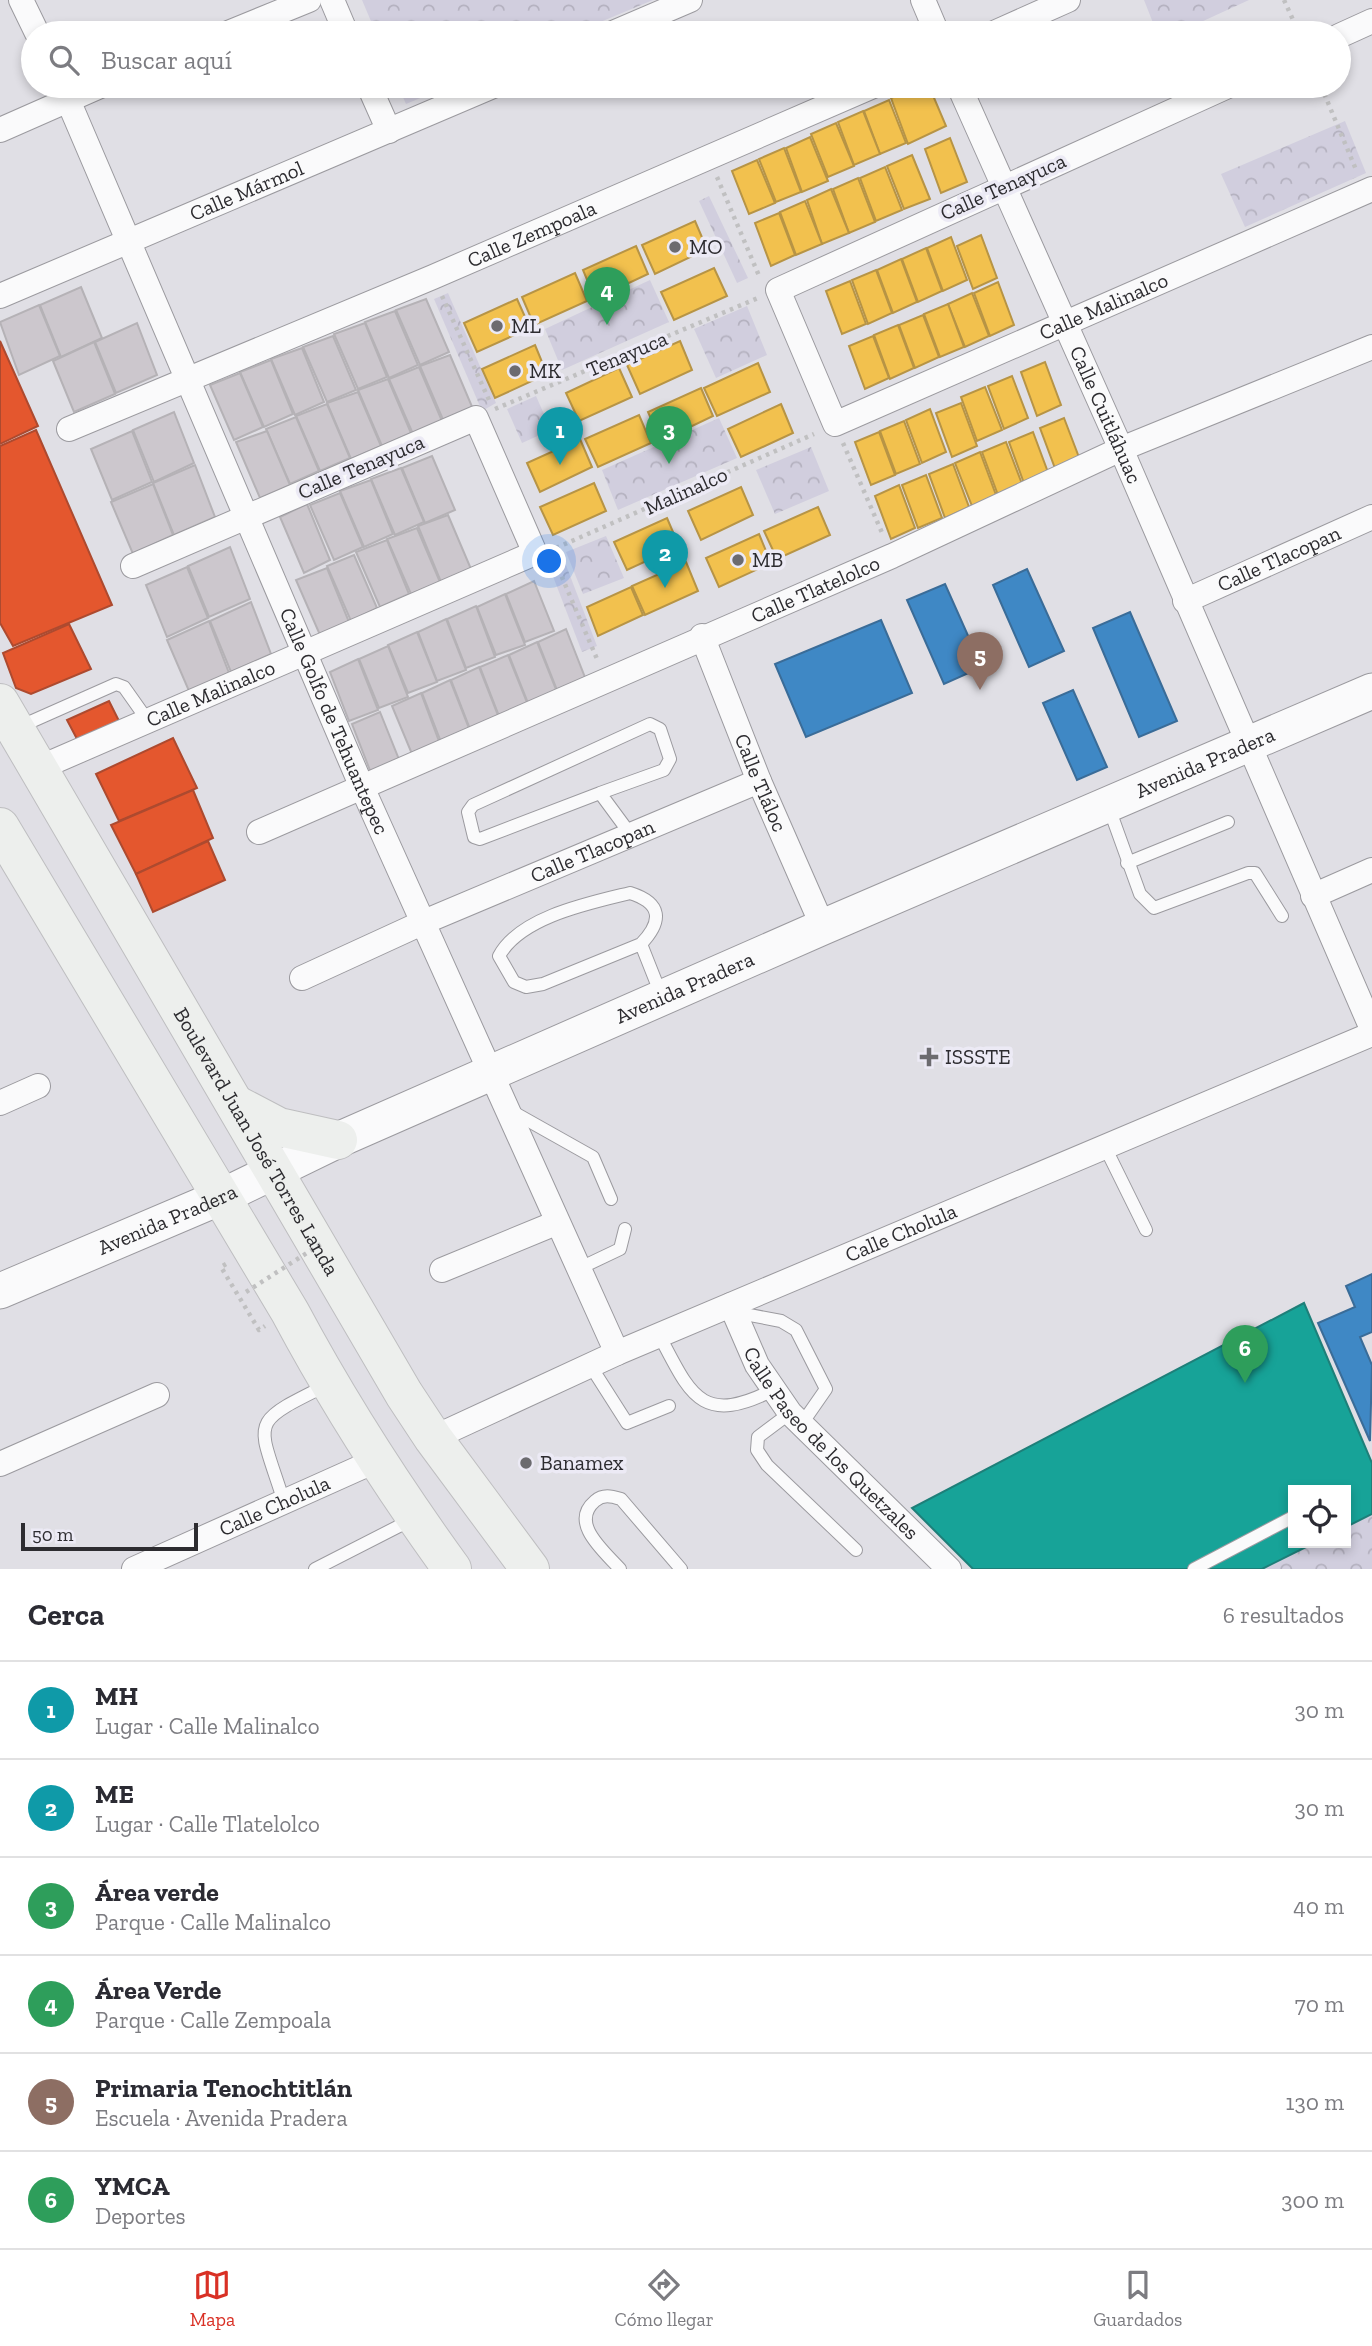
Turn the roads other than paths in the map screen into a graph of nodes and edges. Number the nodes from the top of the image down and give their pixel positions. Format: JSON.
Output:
{"nodes":[{"id":1,"x":21,"y":0,"type":"edge"},
{"id":2,"x":309,"y":0,"type":"edge"},
{"id":3,"x":332,"y":0,"type":"edge"},
{"id":4,"x":690,"y":0,"type":"edge"},
{"id":5,"x":923,"y":0,"type":"edge"},
{"id":6,"x":1068,"y":0,"type":"edge"},
{"id":7,"x":31,"y":21,"type":"edge"},
{"id":8,"x":257,"y":21,"type":"edge"},
{"id":9,"x":341,"y":21,"type":"edge"},
{"id":10,"x":641,"y":21,"type":"edge"},
{"id":11,"x":932,"y":21,"type":"edge"},
{"id":12,"x":1021,"y":21,"type":"edge"},
{"id":13,"x":1372,"y":21,"type":"edge"},
{"id":14,"x":1351,"y":31,"type":"edge"},
{"id":15,"x":55,"y":98,"type":"edge"},
{"id":16,"x":68,"y":98,"type":"edge"},
{"id":17,"x":374,"y":98,"type":"edge"},
{"id":18,"x":465,"y":98,"type":"edge"},
{"id":19,"x":845,"y":98,"type":"edge"},
{"id":20,"x":964,"y":98,"type":"edge"},
{"id":21,"x":1201,"y":98,"type":"edge"},
{"id":22,"x":0,"y":130,"type":"edge"},
{"id":23,"x":389,"y":131,"type":"junction"},
{"id":24,"x":1002,"y":187,"type":"junction"},
{"id":25,"x":1369,"y":191,"type":"edge"},
{"id":26,"x":130,"y":243,"type":"junction"},
{"id":27,"x":0,"y":296,"type":"edge"},
{"id":28,"x":1063,"y":325,"type":"junction"},
{"id":29,"x":1372,"y":347,"type":"edge"},
{"id":30,"x":188,"y":379,"type":"junction"},
{"id":31,"x":835,"y":425,"type":"joint"},
{"id":32,"x":69,"y":429,"type":"dead end"},
{"id":33,"x":1121,"y":449,"type":"junction"},
{"id":34,"x":246,"y":516,"type":"junction"},
{"id":35,"x":1372,"y":517,"type":"edge"},
{"id":36,"x":543,"y":552,"type":"joint"},
{"id":37,"x":133,"y":566,"type":"dead end"},
{"id":38,"x":1185,"y":601,"type":"junction"},
{"id":39,"x":702,"y":636,"type":"junction"},
{"id":40,"x":305,"y":654,"type":"junction"},
{"id":41,"x":1372,"y":691,"type":"edge"},
{"id":42,"x":8,"y":716,"type":"edge"},
{"id":43,"x":148,"y":721,"type":"junction"},
{"id":44,"x":1248,"y":745,"type":"junction"},
{"id":45,"x":40,"y":768,"type":"junction"},
{"id":46,"x":759,"y":782,"type":"junction"},
{"id":47,"x":361,"y":785,"type":"junction"},
{"id":48,"x":600,"y":793,"type":"junction"},
{"id":49,"x":1108,"y":804,"type":"junction"},
{"id":50,"x":1228,"y":822,"type":"dead end"},
{"id":51,"x":0,"y":827,"type":"edge"},
{"id":52,"x":259,"y":832,"type":"dead end"},
{"id":53,"x":631,"y":835,"type":"junction"},
{"id":54,"x":1127,"y":863,"type":"junction"},
{"id":55,"x":1372,"y":870,"type":"edge"},
{"id":56,"x":1313,"y":896,"type":"junction"},
{"id":57,"x":1282,"y":916,"type":"dead end"},
{"id":58,"x":424,"y":922,"type":"junction"},
{"id":59,"x":823,"y":927,"type":"junction"},
{"id":60,"x":641,"y":944,"type":"junction"},
{"id":61,"x":302,"y":978,"type":"dead end"},
{"id":62,"x":662,"y":997,"type":"junction"},
{"id":63,"x":1372,"y":1031,"type":"edge"},
{"id":64,"x":490,"y":1073,"type":"junction"},
{"id":65,"x":38,"y":1086,"type":"dead end"},
{"id":66,"x":0,"y":1103,"type":"edge"},
{"id":67,"x":234,"y":1104,"type":"junction"},
{"id":68,"x":506,"y":1109,"type":"junction"},
{"id":69,"x":338,"y":1140,"type":"junction"},
{"id":70,"x":1105,"y":1147,"type":"junction"},
{"id":71,"x":275,"y":1170,"type":"junction"},
{"id":72,"x":221,"y":1197,"type":"junction"},
{"id":73,"x":611,"y":1199,"type":"dead end"},
{"id":74,"x":556,"y":1223,"type":"junction"},
{"id":75,"x":625,"y":1229,"type":"dead end"},
{"id":76,"x":1146,"y":1230,"type":"dead end"},
{"id":77,"x":578,"y":1269,"type":"junction"},
{"id":78,"x":442,"y":1270,"type":"dead end"},
{"id":79,"x":0,"y":1291,"type":"edge"},
{"id":80,"x":732,"y":1308,"type":"junction"},
{"id":81,"x":659,"y":1335,"type":"junction"},
{"id":82,"x":617,"y":1353,"type":"junction"},
{"id":83,"x":590,"y":1366,"type":"junction"},
{"id":84,"x":328,"y":1384,"type":"junction"},
{"id":85,"x":773,"y":1390,"type":"junction"},
{"id":86,"x":157,"y":1395,"type":"dead end"},
{"id":87,"x":668,"y":1406,"type":"dead end"},
{"id":88,"x":796,"y":1419,"type":"junction"},
{"id":89,"x":433,"y":1438,"type":"junction"},
{"id":90,"x":375,"y":1461,"type":"junction"},
{"id":91,"x":0,"y":1464,"type":"edge"},
{"id":92,"x":284,"y":1502,"type":"junction"},
{"id":93,"x":415,"y":1518,"type":"junction"},
{"id":94,"x":1288,"y":1520,"type":"edge"},
{"id":95,"x":856,"y":1550,"type":"dead end"},
{"id":96,"x":134,"y":1569,"type":"edge"},
{"id":97,"x":315,"y":1569,"type":"edge"},
{"id":98,"x":452,"y":1569,"type":"edge"},
{"id":99,"x":530,"y":1569,"type":"edge"},
{"id":100,"x":620,"y":1569,"type":"edge"},
{"id":101,"x":681,"y":1569,"type":"edge"},
{"id":102,"x":949,"y":1569,"type":"edge"},
{"id":103,"x":1194,"y":1569,"type":"edge"}],
"edges":[{"from":1,"to":7,"type":"street"},
{"from":2,"to":8,"type":"street"},
{"from":3,"to":9,"type":"street"},
{"from":4,"to":10,"type":"street"},
{"from":5,"to":11,"type":"street"},
{"from":6,"to":12,"type":"street"},
{"from":13,"to":14,"type":"street"},
{"from":15,"to":22,"type":"street"},
{"from":16,"to":26,"type":"street","name":"Calle Golfo de Tehuantepec"},
{"from":17,"to":23,"type":"street"},
{"from":18,"to":23,"type":"street","name":"Calle Mármol"},
{"from":19,"to":30,"type":"street","name":"Calle Zempoala"},
{"from":20,"to":24,"type":"street","name":"Calle Cuitláhuac"},
{"from":21,"to":24,"type":"street","name":"Calle Tenayuca"},
{"from":23,"to":26,"type":"street","name":"Calle Mármol"},
{"from":24,"to":28,"type":"street","name":"Calle Cuitláhuac"},
{"from":24,"to":31,"type":"street","name":"Calle Tenayuca"},
{"from":25,"to":28,"type":"street","name":"Calle Malinalco"},
{"from":26,"to":27,"type":"street","name":"Calle Mármol"},
{"from":26,"to":30,"type":"street","name":"Calle Golfo de Tehuantepec"},
{"from":28,"to":31,"type":"street","name":"Calle Malinalco"},
{"from":28,"to":33,"type":"street","name":"Calle Cuitláhuac"},
{"from":29,"to":33,"type":"street","name":"Calle Tlatelolco"},
{"from":30,"to":32,"type":"street","name":"Calle Zempoala"},
{"from":30,"to":34,"type":"street","name":"Calle Golfo de Tehuantepec"},
{"from":33,"to":38,"type":"street","name":"Calle Cuitláhuac"},
{"from":33,"to":39,"type":"street","name":"Calle Tlatelolco"},
{"from":34,"to":36,"type":"street","name":"Calle Tenayuca"},
{"from":34,"to":37,"type":"street","name":"Calle Tenayuca"},
{"from":34,"to":40,"type":"street","name":"Calle Golfo de Tehuantepec"},
{"from":35,"to":38,"type":"street","name":"Calle Tlacopan"},
{"from":36,"to":40,"type":"street","name":"Calle Malinalco"},
{"from":38,"to":44,"type":"street","name":"Calle Cuitláhuac"},
{"from":39,"to":46,"type":"street","name":"Calle Tláloc"},
{"from":39,"to":47,"type":"street","name":"Calle Tlatelolco"},
{"from":40,"to":43,"type":"street","name":"Calle Malinalco"},
{"from":40,"to":47,"type":"street","name":"Calle Golfo de Tehuantepec"},
{"from":41,"to":44,"type":"street","name":"Avenida Pradera"},
{"from":42,"to":43,"type":"lane"},
{"from":42,"to":45,"type":"main road","name":"Boulevard Juan José Torres Landa"},
{"from":43,"to":45,"type":"street","name":"Calle Malinalco"},
{"from":44,"to":49,"type":"street","name":"Avenida Pradera"},
{"from":44,"to":56,"type":"street","name":"Calle Cuitláhuac"},
{"from":45,"to":67,"type":"main road","name":"Boulevard Juan José Torres Landa"},
{"from":46,"to":53,"type":"street","name":"Calle Tlacopan"},
{"from":46,"to":59,"type":"street","name":"Calle Tláloc"},
{"from":47,"to":52,"type":"street","name":"Calle Tlatelolco"},
{"from":47,"to":58,"type":"street","name":"Calle Golfo de Tehuantepec"},
{"from":48,"to":48,"type":"lane"},
{"from":48,"to":53,"type":"lane"},
{"from":49,"to":54,"type":"lane"},
{"from":49,"to":59,"type":"street","name":"Avenida Pradera"},
{"from":50,"to":54,"type":"lane"},
{"from":51,"to":72,"type":"main road"},
{"from":53,"to":58,"type":"street","name":"Calle Tlacopan"},
{"from":54,"to":57,"type":"lane"},
{"from":55,"to":56,"type":"street"},
{"from":56,"to":63,"type":"street","name":"Calle Cuitláhuac"},
{"from":58,"to":61,"type":"street","name":"Calle Tlacopan"},
{"from":58,"to":64,"type":"street","name":"Calle Golfo de Tehuantepec"},
{"from":59,"to":62,"type":"street","name":"Avenida Pradera"},
{"from":60,"to":60,"type":"lane"},
{"from":60,"to":62,"type":"lane"},
{"from":62,"to":64,"type":"street","name":"Avenida Pradera"},
{"from":63,"to":70,"type":"street","name":"Calle Cholula"},
{"from":64,"to":68,"type":"street","name":"Calle Golfo de Tehuantepec"},
{"from":64,"to":69,"type":"street","name":"Avenida Pradera"},
{"from":65,"to":66,"type":"street"},
{"from":67,"to":69,"type":"main road"},
{"from":67,"to":71,"type":"main road","name":"Boulevard Juan José Torres Landa"},
{"from":68,"to":73,"type":"lane"},
{"from":68,"to":74,"type":"street","name":"Calle Golfo de Tehuantepec"},
{"from":69,"to":71,"type":"street","name":"Avenida Pradera"},
{"from":70,"to":76,"type":"lane"},
{"from":70,"to":80,"type":"street","name":"Calle Cholula"},
{"from":71,"to":72,"type":"street","name":"Avenida Pradera"},
{"from":71,"to":89,"type":"main road","name":"Boulevard Juan José Torres Landa"},
{"from":72,"to":79,"type":"street","name":"Avenida Pradera"},
{"from":72,"to":84,"type":"main road"},
{"from":74,"to":77,"type":"street","name":"Calle Golfo de Tehuantepec"},
{"from":74,"to":78,"type":"street"},
{"from":75,"to":77,"type":"lane"},
{"from":77,"to":82,"type":"street","name":"Calle Golfo de Tehuantepec"},
{"from":80,"to":81,"type":"street","name":"Calle Cholula"},
{"from":80,"to":85,"type":"street","name":"Calle Paseo de los Quetzales"},
{"from":80,"to":88,"type":"lane"},
{"from":81,"to":82,"type":"street","name":"Calle Cholula"},
{"from":81,"to":85,"type":"lane"},
{"from":82,"to":83,"type":"street","name":"Calle Cholula"},
{"from":83,"to":87,"type":"lane"},
{"from":83,"to":89,"type":"street","name":"Calle Cholula"},
{"from":84,"to":90,"type":"main road"},
{"from":84,"to":92,"type":"lane"},
{"from":85,"to":88,"type":"street","name":"Calle Paseo de los Quetzales"},
{"from":86,"to":91,"type":"street"},
{"from":88,"to":95,"type":"lane"},
{"from":88,"to":102,"type":"street","name":"Calle Paseo de los Quetzales"},
{"from":89,"to":99,"type":"main road","name":"Boulevard Juan José Torres Landa"},
{"from":90,"to":92,"type":"street","name":"Calle Cholula"},
{"from":90,"to":93,"type":"main road"},
{"from":92,"to":96,"type":"street","name":"Calle Cholula"},
{"from":93,"to":97,"type":"lane"},
{"from":93,"to":98,"type":"main road"},
{"from":94,"to":103,"type":"lane"},
{"from":100,"to":101,"type":"lane"}]}
